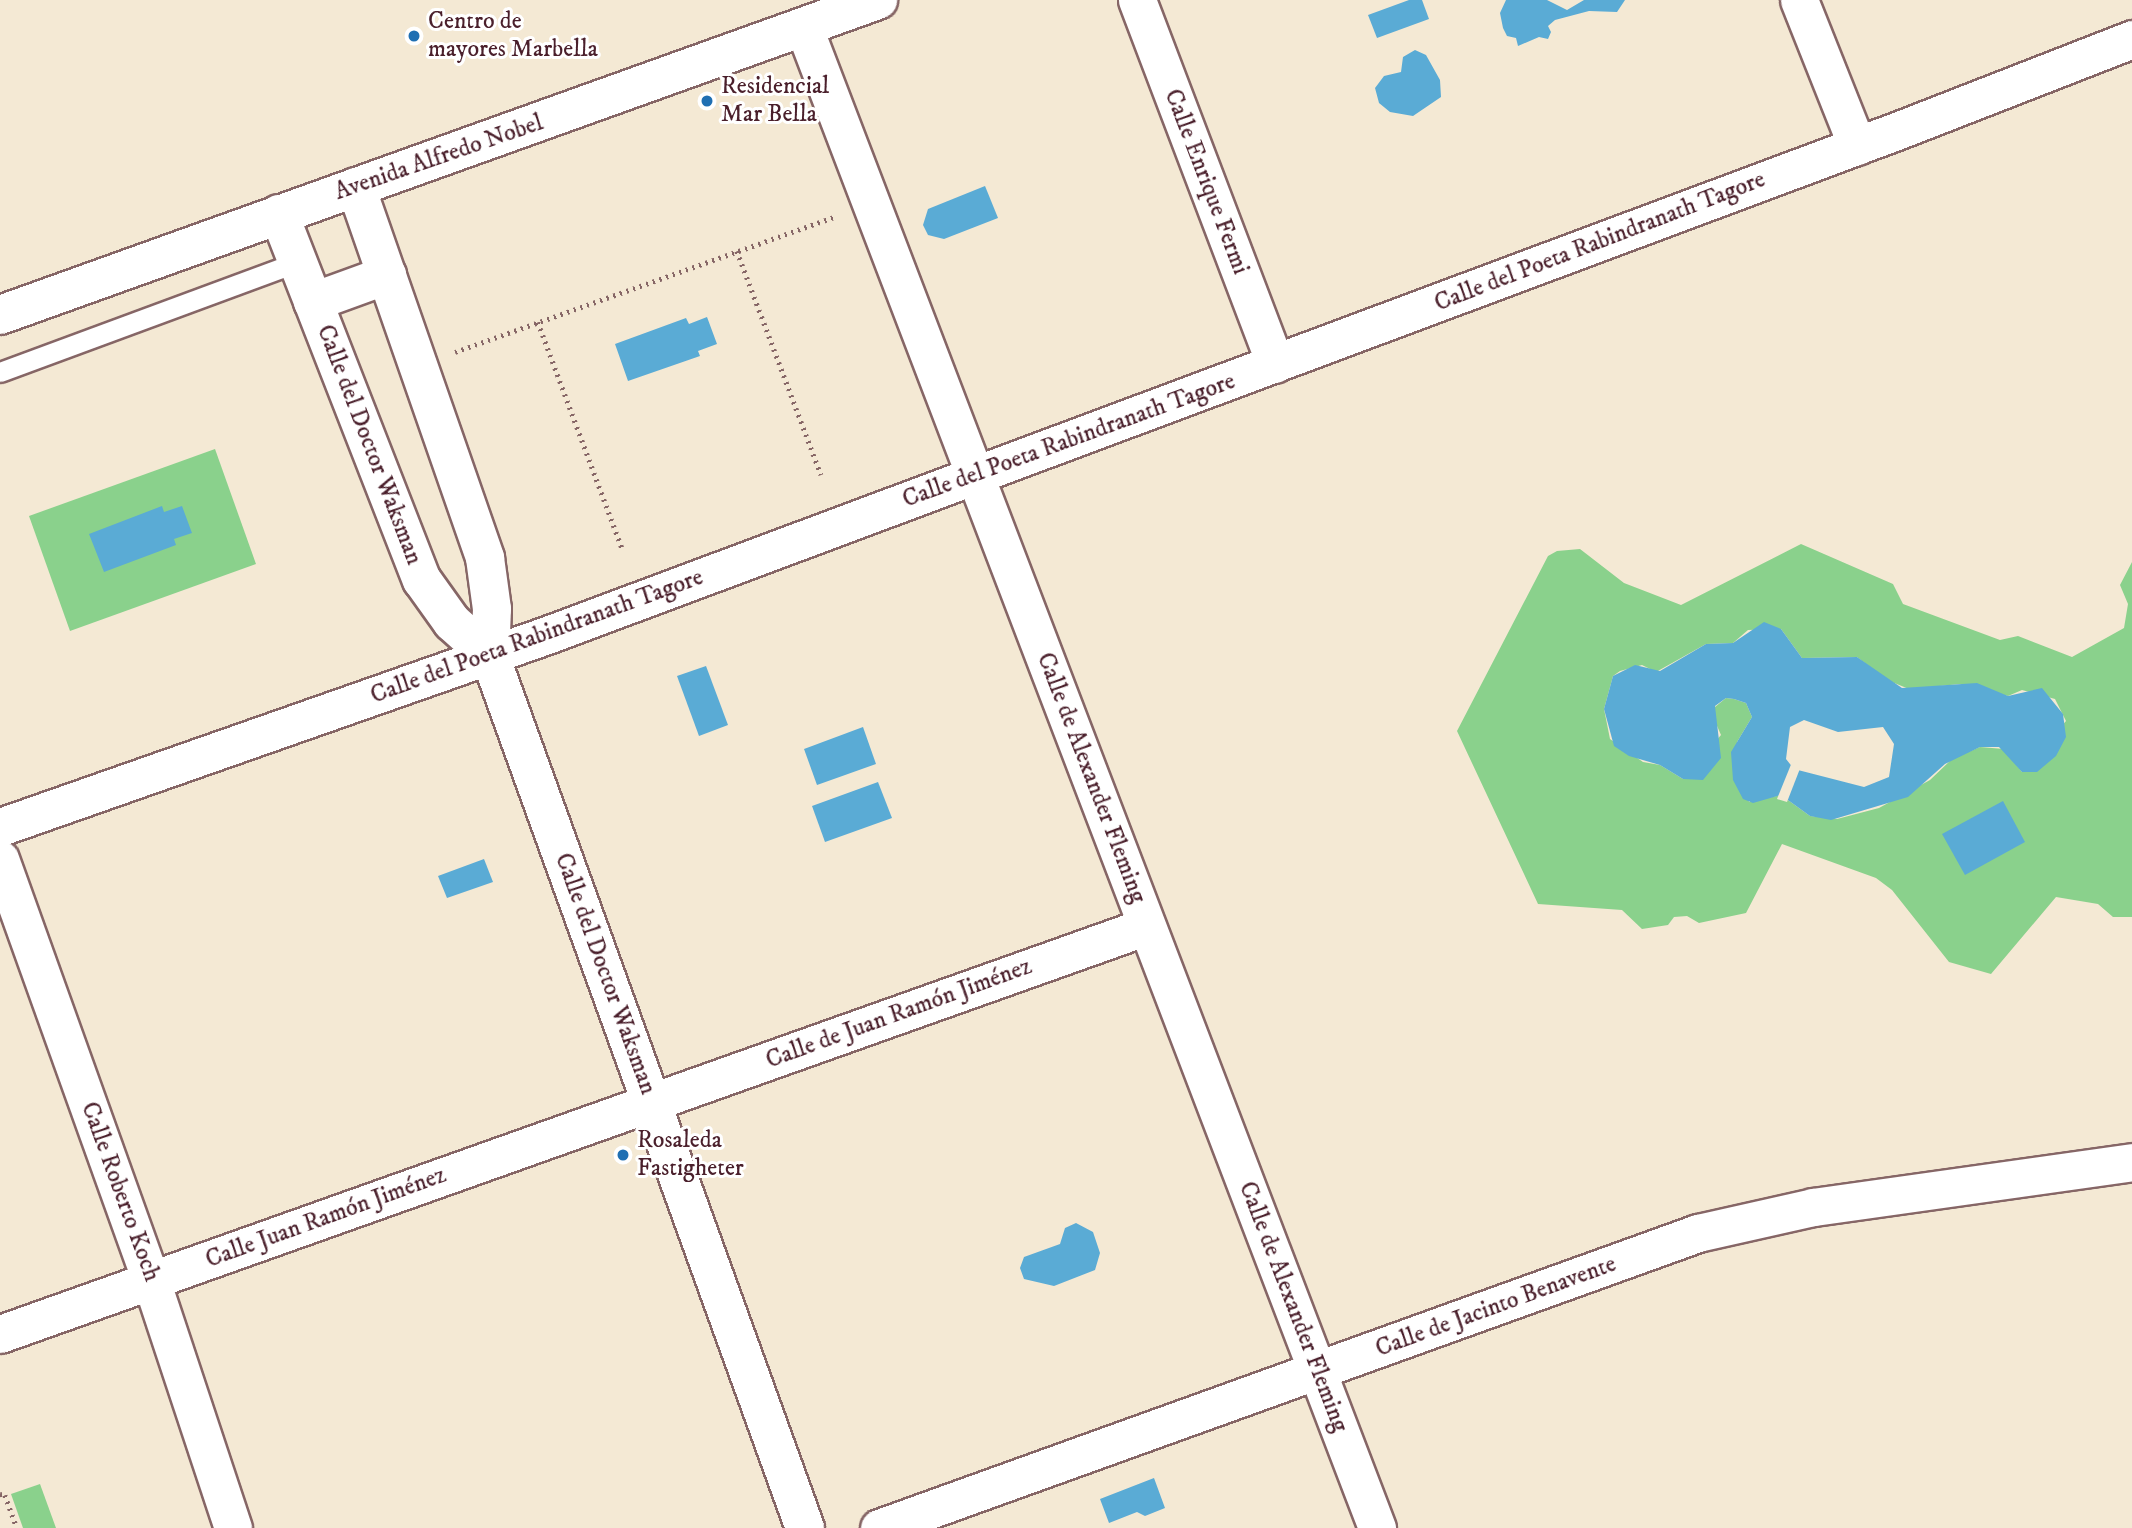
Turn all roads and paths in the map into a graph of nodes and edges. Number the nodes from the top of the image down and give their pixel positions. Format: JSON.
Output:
{"nodes":[{"id":1,"x":878,"y":0,"type":"edge"},
{"id":2,"x":1137,"y":0,"type":"edge"},
{"id":3,"x":1799,"y":0,"type":"edge"},
{"id":4,"x":804,"y":28,"type":"junction"},
{"id":5,"x":2132,"y":39,"type":"edge"},
{"id":6,"x":1857,"y":146,"type":"junction"},
{"id":7,"x":356,"y":187,"type":"junction"},
{"id":8,"x":843,"y":213,"type":"dead end"},
{"id":9,"x":279,"y":214,"type":"junction"},
{"id":10,"x":737,"y":251,"type":"junction"},
{"id":11,"x":297,"y":262,"type":"junction"},
{"id":12,"x":387,"y":275,"type":"junction"},
{"id":13,"x":313,"y":302,"type":"junction"},
{"id":14,"x":0,"y":315,"type":"edge"},
{"id":15,"x":538,"y":322,"type":"junction"},
{"id":16,"x":441,"y":357,"type":"dead end"},
{"id":17,"x":1275,"y":364,"type":"junction"},
{"id":18,"x":0,"y":372,"type":"edge"},
{"id":19,"x":821,"y":475,"type":"dead end"},
{"id":20,"x":976,"y":475,"type":"junction"},
{"id":21,"x":623,"y":550,"type":"dead end"},
{"id":22,"x":490,"y":656,"type":"junction"},
{"id":23,"x":0,"y":827,"type":"edge"},
{"id":24,"x":0,"y":859,"type":"edge"},
{"id":25,"x":1147,"y":926,"type":"junction"},
{"id":26,"x":651,"y":1103,"type":"junction"},
{"id":27,"x":2132,"y":1162,"type":"edge"},
{"id":28,"x":151,"y":1280,"type":"junction"},
{"id":29,"x":0,"y":1334,"type":"edge"},
{"id":30,"x":1318,"y":1372,"type":"junction"},
{"id":31,"x":0,"y":1494,"type":"edge"},
{"id":32,"x":17,"y":1528,"type":"edge"},
{"id":33,"x":233,"y":1528,"type":"edge"},
{"id":34,"x":805,"y":1528,"type":"edge"},
{"id":35,"x":879,"y":1528,"type":"edge"},
{"id":36,"x":1377,"y":1528,"type":"edge"}],
"edges":[{"from":1,"to":4,"type":"main road","name":"Avenida Alfredo Nobel"},
{"from":2,"to":17,"type":"street","name":"Calle Enrique Fermi"},
{"from":3,"to":6,"type":"street"},
{"from":4,"to":7,"type":"main road","name":"Avenida Alfredo Nobel"},
{"from":4,"to":20,"type":"street","name":"Calle de Alexander Fleming"},
{"from":5,"to":6,"type":"street","name":"Calle del Poeta Rabindranath Tagore"},
{"from":6,"to":17,"type":"street","name":"Calle del Poeta Rabindranath Tagore"},
{"from":7,"to":9,"type":"main road","name":"Avenida Alfredo Nobel"},
{"from":7,"to":12,"type":"main road","name":"Calle del Doctor Waksman"},
{"from":8,"to":10,"type":"path"},
{"from":9,"to":11,"type":"main road","name":"Calle del Doctor Waksman"},
{"from":9,"to":14,"type":"main road","name":"Avenida Alfredo Nobel"},
{"from":10,"to":15,"type":"path"},
{"from":10,"to":19,"type":"path"},
{"from":11,"to":13,"type":"main road","name":"Calle del Doctor Waksman"},
{"from":11,"to":18,"type":"lane"},
{"from":12,"to":13,"type":"main road"},
{"from":12,"to":22,"type":"main road","name":"Calle del Doctor Waksman"},
{"from":13,"to":22,"type":"main road","name":"Calle del Doctor Waksman"},
{"from":15,"to":16,"type":"path"},
{"from":15,"to":21,"type":"path"},
{"from":17,"to":20,"type":"street","name":"Calle del Poeta Rabindranath Tagore"},
{"from":20,"to":22,"type":"street","name":"Calle del Poeta Rabindranath Tagore"},
{"from":20,"to":25,"type":"street","name":"Calle de Alexander Fleming"},
{"from":22,"to":23,"type":"street","name":"Calle del Poeta Rabindranath Tagore"},
{"from":22,"to":26,"type":"main road","name":"Calle del Doctor Waksman"},
{"from":24,"to":28,"type":"street","name":"Calle Roberto Koch"},
{"from":25,"to":26,"type":"street","name":"Calle de Juan Ramón Jiménez"},
{"from":25,"to":30,"type":"street","name":"Calle de Alexander Fleming"},
{"from":26,"to":28,"type":"street","name":"Calle Juan Ramón Jiménez"},
{"from":26,"to":34,"type":"main road","name":"Calle del Doctor Waksman"},
{"from":27,"to":30,"type":"street","name":"Calle de Jacinto Benavente"},
{"from":28,"to":29,"type":"street","name":"Calle Juan Ramón Jiménez"},
{"from":28,"to":33,"type":"street","name":"Calle Roberto Koch"},
{"from":30,"to":35,"type":"street","name":"Calle de Jacinto Benavente"},
{"from":30,"to":36,"type":"street","name":"Calle de Alexander Fleming"},
{"from":31,"to":32,"type":"path"}]}
